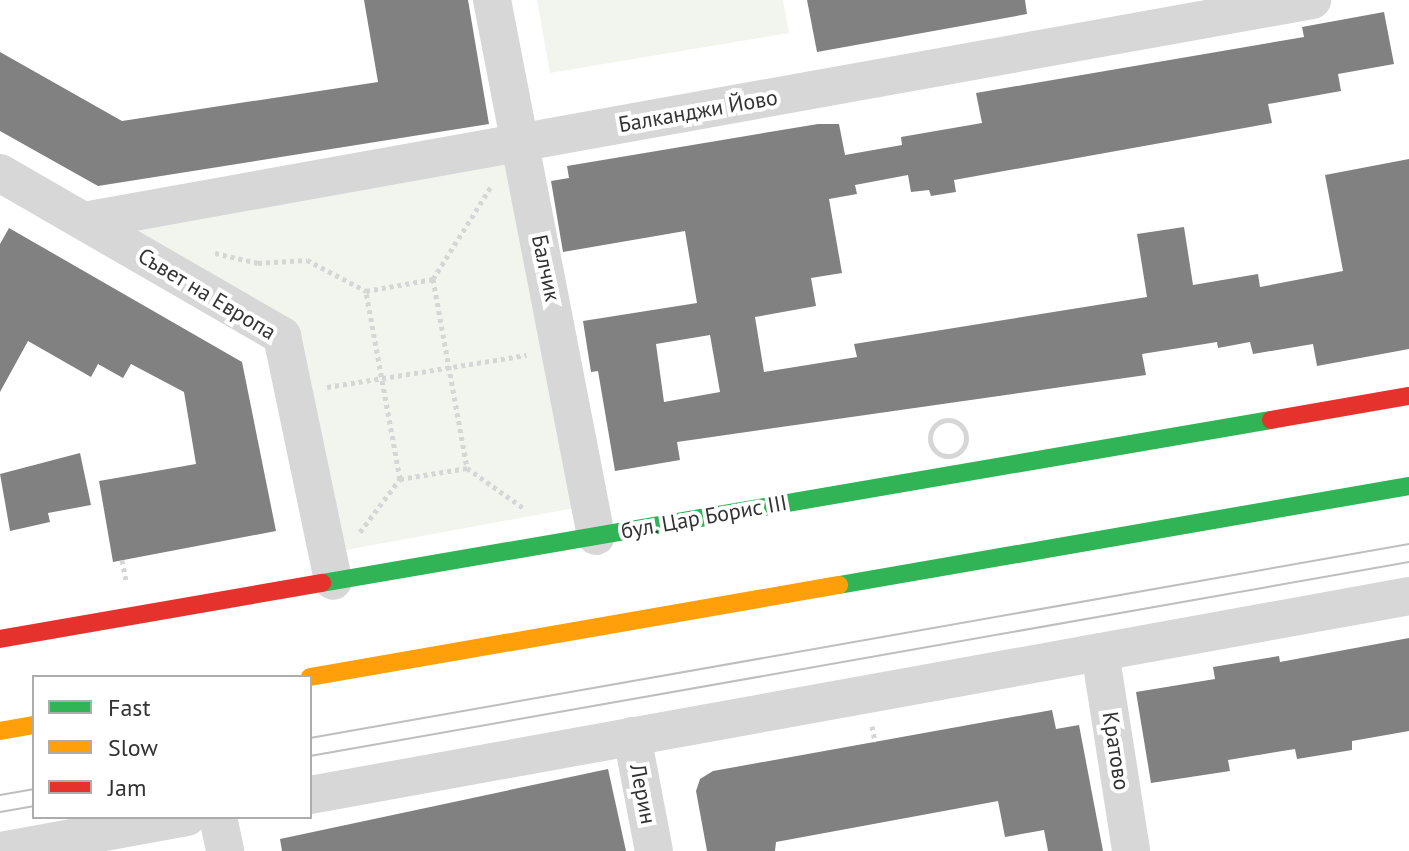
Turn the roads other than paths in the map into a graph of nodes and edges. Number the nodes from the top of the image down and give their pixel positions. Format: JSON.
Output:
{"nodes":[{"id":1,"x":492,"y":0,"type":"edge"},
{"id":2,"x":1312,"y":0,"type":"edge"},
{"id":3,"x":519,"y":143,"type":"junction"},
{"id":4,"x":1,"y":175,"type":"edge"},
{"id":5,"x":84,"y":221,"type":"junction"},
{"id":6,"x":1409,"y":396,"type":"edge"},
{"id":7,"x":1409,"y":486,"type":"edge"},
{"id":8,"x":596,"y":536,"type":"junction"},
{"id":9,"x":333,"y":581,"type":"junction"},
{"id":10,"x":1409,"y":596,"type":"edge"},
{"id":11,"x":0,"y":639,"type":"edge"},
{"id":12,"x":1100,"y":652,"type":"junction"},
{"id":13,"x":312,"y":677,"type":"edge"},
{"id":14,"x":32,"y":725,"type":"edge"},
{"id":15,"x":0,"y":731,"type":"edge"},
{"id":16,"x":632,"y":736,"type":"junction"},
{"id":17,"x":312,"y":795,"type":"edge"},
{"id":18,"x":176,"y":819,"type":"edge"},
{"id":19,"x":218,"y":819,"type":"edge"},
{"id":20,"x":0,"y":851,"type":"edge"},
{"id":21,"x":225,"y":851,"type":"edge"},
{"id":22,"x":654,"y":851,"type":"edge"},
{"id":23,"x":1131,"y":851,"type":"edge"}],
"edges":[{"from":1,"to":3,"type":"street","name":"Балчик"},
{"from":2,"to":3,"type":"street","name":"Балканджи Йово"},
{"from":3,"to":5,"type":"street","name":"Балканджи Йово"},
{"from":3,"to":8,"type":"street","name":"Балчик"},
{"from":4,"to":5,"type":"street","name":"Съвет на Европа"},
{"from":5,"to":9,"type":"street","name":"Съвет на Европа"},
{"from":6,"to":8,"type":"street","name":"бул. Цар Борис III"},
{"from":7,"to":13,"type":"street"},
{"from":8,"to":9,"type":"street","name":"бул. Цар Борис III"},
{"from":9,"to":11,"type":"street","name":"бул. Цар Борис III"},
{"from":10,"to":12,"type":"street"},
{"from":12,"to":16,"type":"street"},
{"from":12,"to":23,"type":"street","name":"Кратово"},
{"from":14,"to":15,"type":"street"},
{"from":16,"to":17,"type":"street"},
{"from":16,"to":22,"type":"street","name":"Лерин"},
{"from":18,"to":20,"type":"street"},
{"from":19,"to":21,"type":"street"}]}
